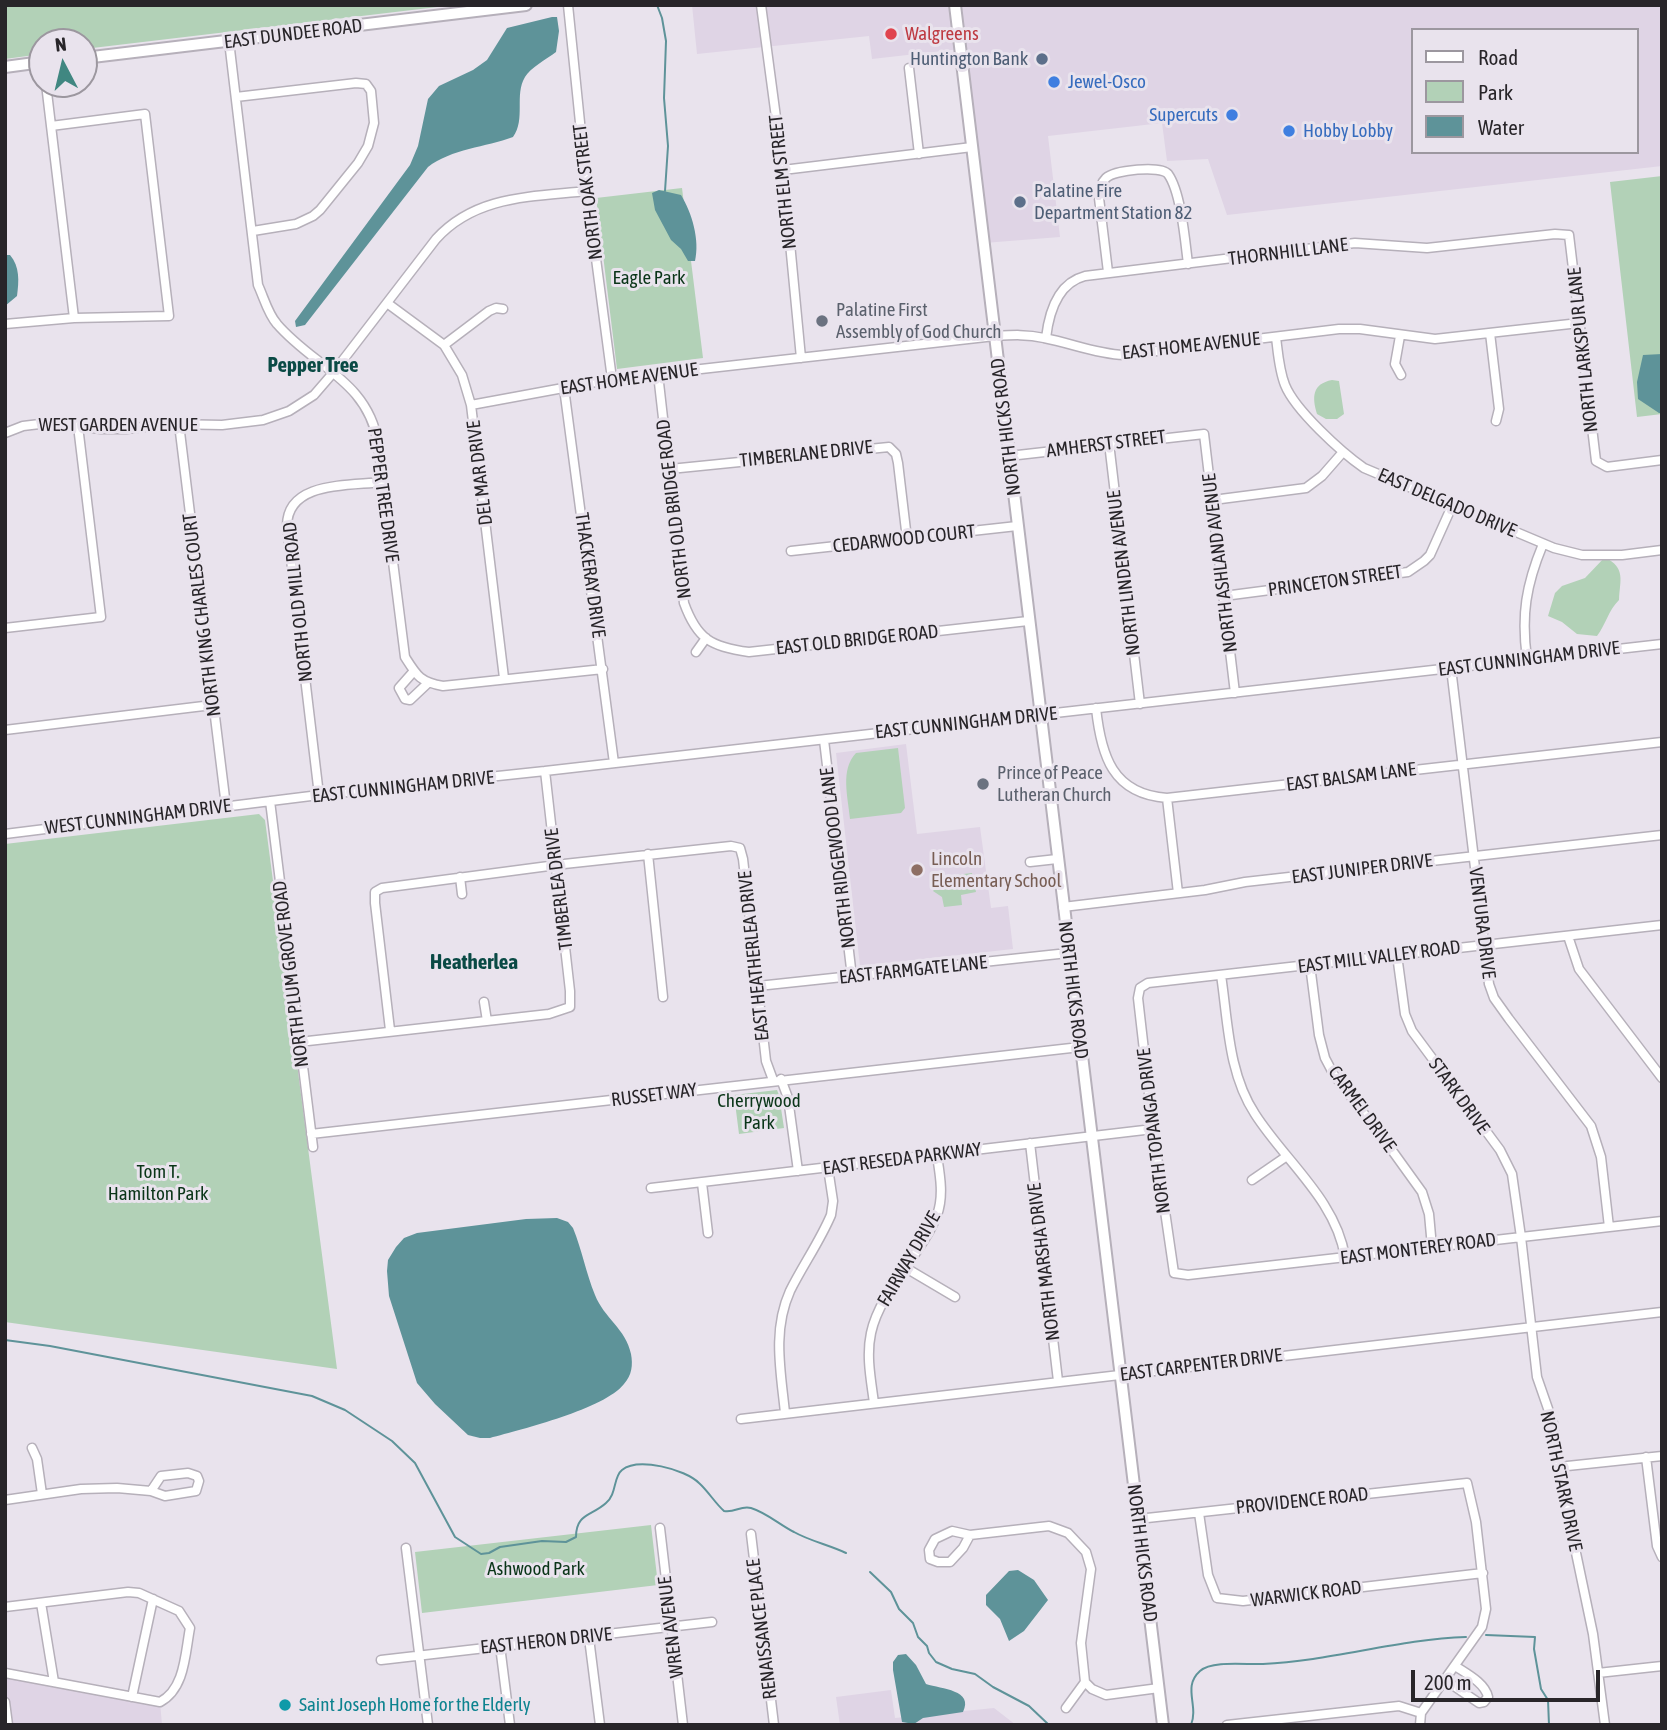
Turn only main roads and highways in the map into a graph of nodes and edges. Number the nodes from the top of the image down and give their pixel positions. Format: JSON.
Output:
{"nodes":[{"id":1,"x":526,"y":5,"type":"edge"},
{"id":2,"x":955,"y":5,"type":"edge"},
{"id":3,"x":98,"y":56,"type":"edge"},
{"id":4,"x":28,"y":64,"type":"edge"},
{"id":5,"x":5,"y":67,"type":"edge"},
{"id":6,"x":1163,"y":1725,"type":"edge"}],
"edges":[{"from":1,"to":3,"type":"main road","name":"EAST DUNDEE ROAD"},
{"from":2,"to":6,"type":"main road","name":"NORTH HICKS ROAD"},
{"from":4,"to":5,"type":"main road"}]}
